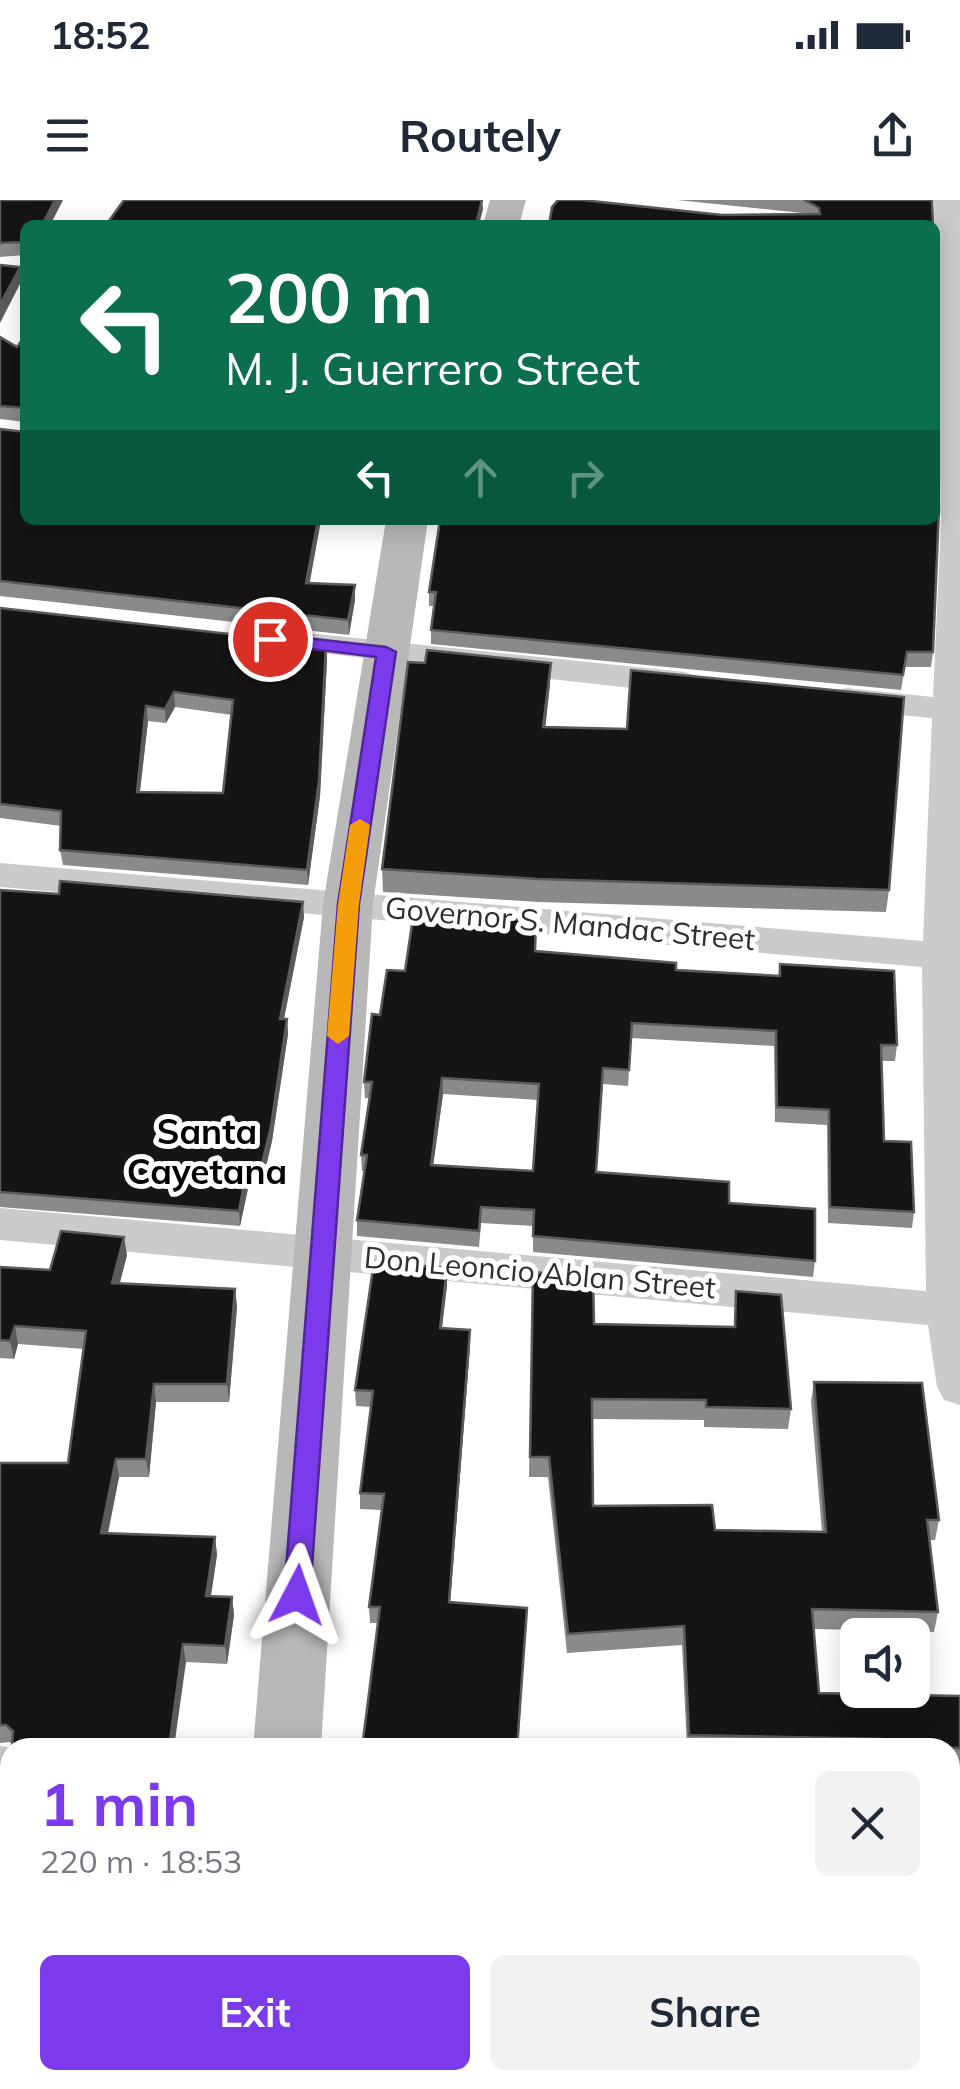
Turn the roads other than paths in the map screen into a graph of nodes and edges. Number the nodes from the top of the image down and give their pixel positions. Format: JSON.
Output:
{"nodes":[{"id":1,"x":948,"y":200,"type":"edge"},
{"id":2,"x":947,"y":240,"type":"edge"},
{"id":3,"x":950,"y":344,"type":"edge"},
{"id":4,"x":950,"y":522,"type":"edge"},
{"id":5,"x":406,"y":525,"type":"edge"},
{"id":6,"x":232,"y":635,"type":"edge"},
{"id":7,"x":386,"y":652,"type":"junction"},
{"id":8,"x":727,"y":688,"type":"edge"},
{"id":9,"x":804,"y":695,"type":"edge"},
{"id":10,"x":956,"y":710,"type":"edge"},
{"id":11,"x":0,"y":876,"type":"edge"},
{"id":12,"x":348,"y":904,"type":"junction"},
{"id":13,"x":951,"y":956,"type":"edge"},
{"id":14,"x":0,"y":1224,"type":"edge"},
{"id":15,"x":320,"y":1252,"type":"junction"},
{"id":16,"x":955,"y":1310,"type":"edge"},
{"id":17,"x":960,"y":1386,"type":"edge"},
{"id":18,"x":288,"y":1738,"type":"edge"}],
"edges":[{"from":1,"to":2,"type":"street"},
{"from":2,"to":3,"type":"street"},
{"from":3,"to":4,"type":"street"},
{"from":4,"to":10,"type":"street"},
{"from":5,"to":7,"type":"main road"},
{"from":6,"to":7,"type":"street"},
{"from":7,"to":8,"type":"street"},
{"from":7,"to":12,"type":"main road"},
{"from":9,"to":10,"type":"street"},
{"from":10,"to":13,"type":"street"},
{"from":11,"to":12,"type":"street","name":"Governor S. Mandac Street"},
{"from":12,"to":13,"type":"street","name":"Governor S. Mandac Street"},
{"from":12,"to":15,"type":"main road"},
{"from":13,"to":16,"type":"street"},
{"from":14,"to":15,"type":"street","name":"Don Leoncio Ablan Street"},
{"from":15,"to":16,"type":"street","name":"Don Leoncio Ablan Street"},
{"from":15,"to":18,"type":"main road"},
{"from":16,"to":17,"type":"street"}]}
